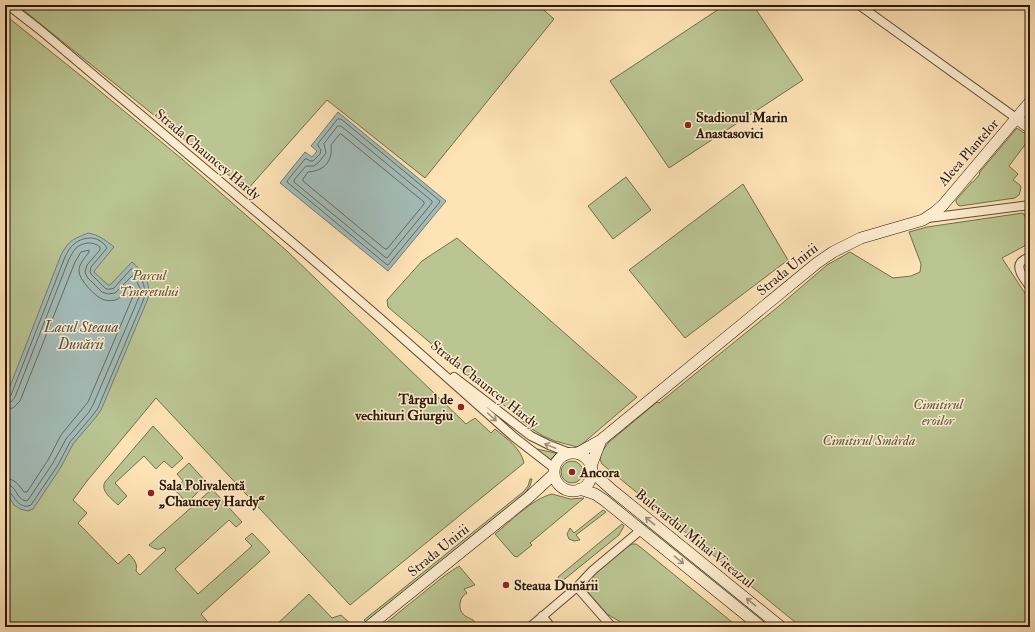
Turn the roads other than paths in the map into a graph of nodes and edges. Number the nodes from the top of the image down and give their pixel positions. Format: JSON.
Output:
{"nodes":[{"id":1,"x":8,"y":5,"type":"edge"},
{"id":2,"x":859,"y":5,"type":"edge"},
{"id":3,"x":1030,"y":102,"type":"edge"},
{"id":4,"x":1016,"y":118,"type":"junction"},
{"id":5,"x":1030,"y":128,"type":"edge"},
{"id":6,"x":1030,"y":205,"type":"edge"},
{"id":7,"x":926,"y":218,"type":"junction"},
{"id":8,"x":1030,"y":257,"type":"edge"},
{"id":9,"x":1030,"y":287,"type":"edge"},
{"id":10,"x":389,"y":326,"type":"junction"},
{"id":11,"x":602,"y":440,"type":"junction"},
{"id":12,"x":574,"y":453,"type":"junction"},
{"id":13,"x":591,"y":469,"type":"junction"},
{"id":14,"x":554,"y":471,"type":"junction"},
{"id":15,"x":560,"y":486,"type":"junction"},
{"id":16,"x":580,"y":489,"type":"junction"},
{"id":17,"x":528,"y":498,"type":"junction"},
{"id":18,"x":642,"y":530,"type":"junction"},
{"id":19,"x":577,"y":587,"type":"junction"},
{"id":20,"x":542,"y":616,"type":"junction"},
{"id":21,"x":368,"y":627,"type":"edge"},
{"id":22,"x":530,"y":627,"type":"edge"},
{"id":23,"x":551,"y":627,"type":"edge"},
{"id":24,"x":612,"y":627,"type":"edge"},
{"id":25,"x":761,"y":627,"type":"edge"},
{"id":26,"x":781,"y":627,"type":"edge"}],
"edges":[{"from":1,"to":10,"type":"street","name":"Strada Chauncey Hardy"},
{"from":2,"to":4,"type":"street"},
{"from":3,"to":4,"type":"main road","name":"Aleea Plantelor"},
{"from":4,"to":5,"type":"main road"},
{"from":4,"to":7,"type":"main road","name":"Aleea Plantelor"},
{"from":6,"to":7,"type":"street","name":"Strada Unirii"},
{"from":7,"to":11,"type":"main road","name":"Strada Unirii"},
{"from":8,"to":9,"type":"street"},
{"from":12,"to":10,"type":"street","name":"Strada Chauncey Hardy","one_way":true},
{"from":10,"to":14,"type":"street","name":"Strada Chauncey Hardy","one_way":true},
{"from":11,"to":12,"type":"main road","name":"Strada Unirii"},
{"from":11,"to":13,"type":"main road","name":"Strada Unirii"},
{"from":12,"to":13,"type":"main road"},
{"from":12,"to":14,"type":"main road"},
{"from":13,"to":16,"type":"main road"},
{"from":26,"to":13,"type":"main road","name":"Bulevardul Mihai Viteazul","one_way":true},
{"from":14,"to":15,"type":"main road"},
{"from":14,"to":17,"type":"main road","name":"Strada Unirii"},
{"from":15,"to":16,"type":"main road"},
{"from":15,"to":17,"type":"main road","name":"Strada Unirii"},
{"from":16,"to":18,"type":"main road","name":"Bulevardul Mihai Viteazul"},
{"from":17,"to":21,"type":"main road","name":"Strada Unirii"},
{"from":18,"to":19,"type":"street"},
{"from":18,"to":25,"type":"main road","name":"Bulevardul Mihai Viteazul","one_way":true},
{"from":19,"to":20,"type":"street"},
{"from":19,"to":24,"type":"street"},
{"from":20,"to":22,"type":"street"},
{"from":20,"to":23,"type":"street"}]}
